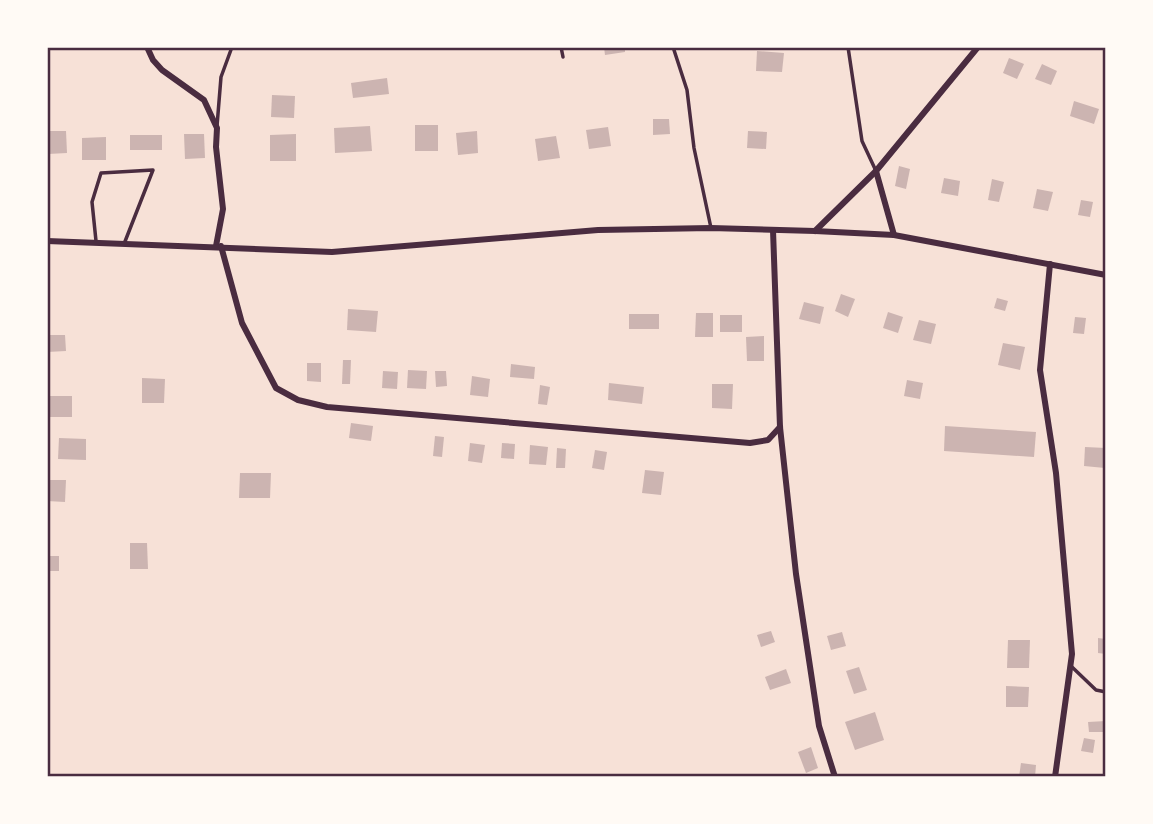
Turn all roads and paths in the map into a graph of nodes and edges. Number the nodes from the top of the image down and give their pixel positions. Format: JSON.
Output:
{"nodes":[{"id":1,"x":147,"y":47,"type":"edge"},
{"id":2,"x":232,"y":47,"type":"edge"},
{"id":3,"x":561,"y":47,"type":"edge"},
{"id":4,"x":673,"y":47,"type":"edge"},
{"id":5,"x":848,"y":47,"type":"edge"},
{"id":6,"x":978,"y":47,"type":"edge"},
{"id":7,"x":563,"y":57,"type":"dead end"},
{"id":8,"x":217,"y":128,"type":"junction"},
{"id":9,"x":876,"y":171,"type":"junction"},
{"id":10,"x":711,"y":228,"type":"junction"},
{"id":11,"x":773,"y":230,"type":"junction"},
{"id":12,"x":815,"y":231,"type":"junction"},
{"id":13,"x":894,"y":235,"type":"junction"},
{"id":14,"x":47,"y":241,"type":"edge"},
{"id":15,"x":96,"y":242,"type":"junction"},
{"id":16,"x":124,"y":244,"type":"junction"},
{"id":17,"x":218,"y":246,"type":"junction"},
{"id":18,"x":1050,"y":264,"type":"junction"},
{"id":19,"x":1106,"y":275,"type":"edge"},
{"id":20,"x":780,"y":427,"type":"junction"},
{"id":21,"x":1070,"y":665,"type":"junction"},
{"id":22,"x":1106,"y":692,"type":"edge"},
{"id":23,"x":835,"y":777,"type":"edge"},
{"id":24,"x":1055,"y":777,"type":"edge"}],
"edges":[{"from":1,"to":8,"type":"street"},
{"from":2,"to":8,"type":"lane"},
{"from":3,"to":7,"type":"lane"},
{"from":4,"to":10,"type":"lane"},
{"from":5,"to":9,"type":"lane"},
{"from":6,"to":9,"type":"street"},
{"from":8,"to":17,"type":"street"},
{"from":9,"to":12,"type":"street"},
{"from":9,"to":13,"type":"street"},
{"from":10,"to":11,"type":"street"},
{"from":10,"to":17,"type":"street"},
{"from":11,"to":12,"type":"street"},
{"from":11,"to":20,"type":"street"},
{"from":12,"to":13,"type":"street"},
{"from":13,"to":18,"type":"street"},
{"from":14,"to":15,"type":"street"},
{"from":15,"to":16,"type":"street"},
{"from":15,"to":16,"type":"lane"},
{"from":16,"to":17,"type":"street"},
{"from":17,"to":20,"type":"street"},
{"from":18,"to":19,"type":"street"},
{"from":18,"to":21,"type":"street"},
{"from":20,"to":23,"type":"street"},
{"from":21,"to":22,"type":"lane"},
{"from":21,"to":24,"type":"street"}]}
